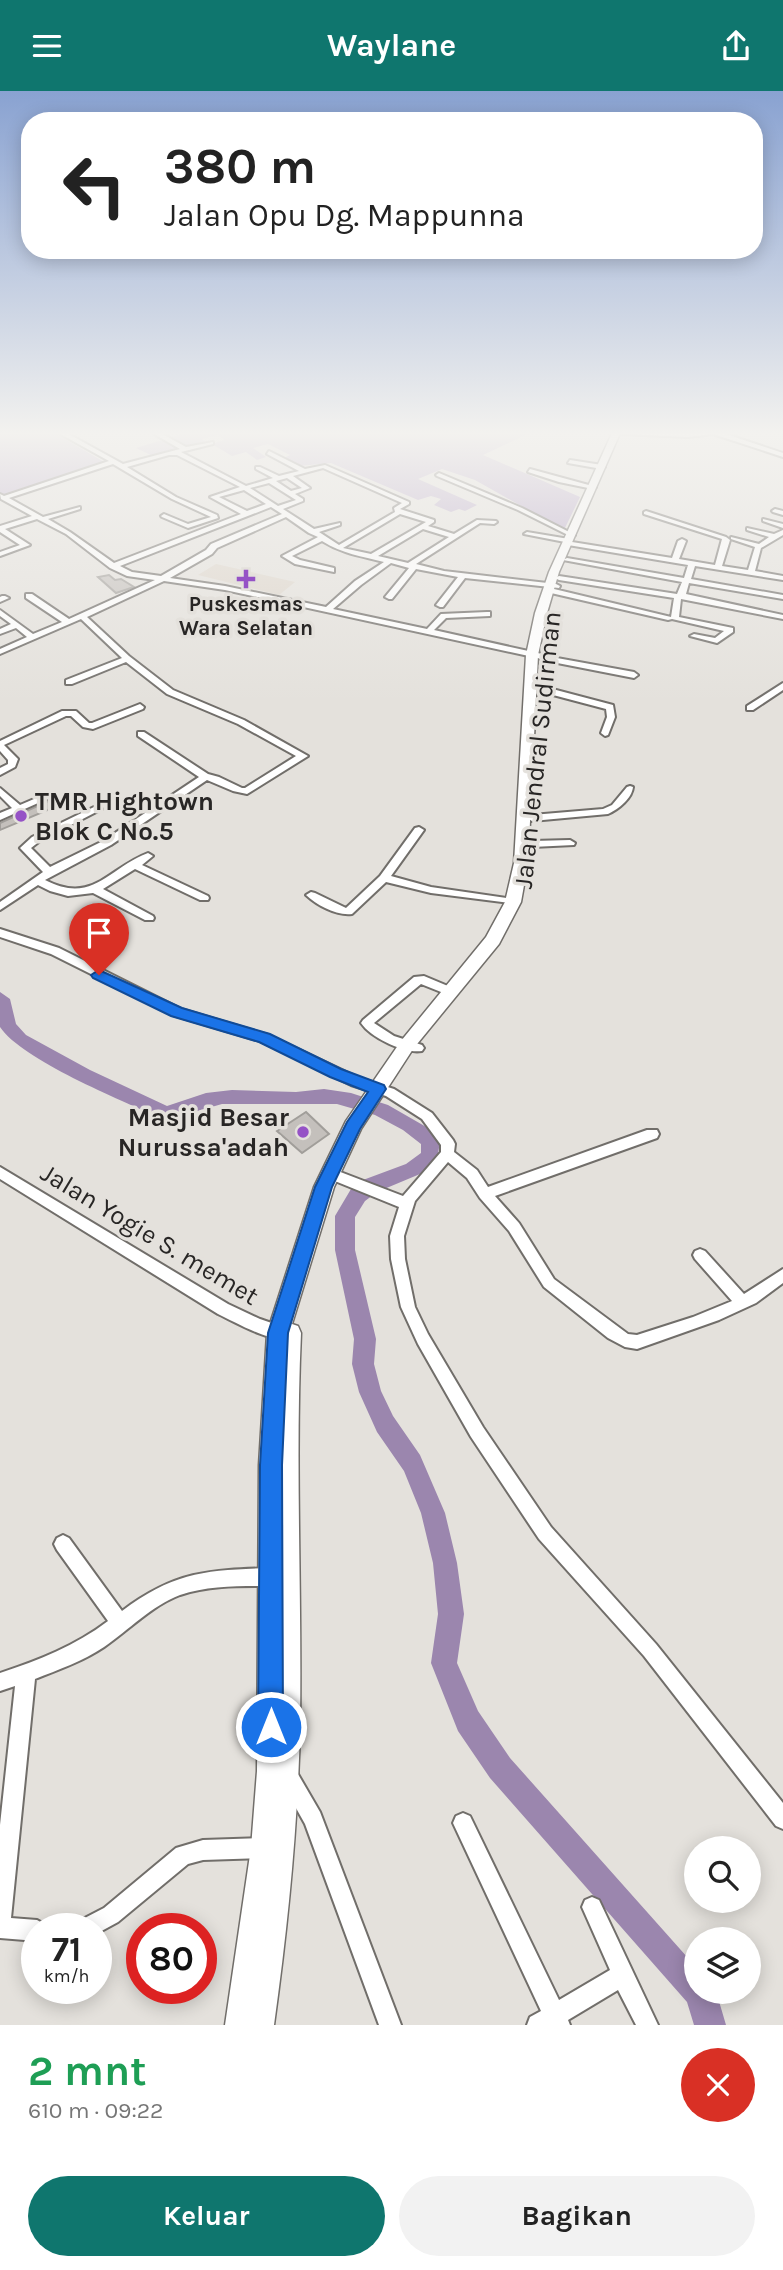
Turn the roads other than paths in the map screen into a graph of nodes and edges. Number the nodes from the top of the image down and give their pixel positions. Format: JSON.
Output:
{"nodes":[{"id":1,"x":27,"y":521,"type":"edge"},
{"id":2,"x":45,"y":521,"type":"edge"},
{"id":3,"x":177,"y":521,"type":"edge"},
{"id":4,"x":201,"y":521,"type":"edge"},
{"id":5,"x":228,"y":521,"type":"joint"},
{"id":6,"x":271,"y":521,"type":"edge"},
{"id":7,"x":295,"y":521,"type":"edge"},
{"id":8,"x":383,"y":521,"type":"edge"},
{"id":9,"x":432,"y":521,"type":"edge"},
{"id":10,"x":481,"y":521,"type":"edge"},
{"id":11,"x":484,"y":521,"type":"edge"},
{"id":12,"x":540,"y":521,"type":"edge"},
{"id":13,"x":579,"y":521,"type":"edge"},
{"id":14,"x":580,"y":521,"type":"edge"},
{"id":15,"x":671,"y":521,"type":"edge"},
{"id":16,"x":494,"y":522,"type":"dead end"},
{"id":17,"x":338,"y":524,"type":"dead end"},
{"id":18,"x":237,"y":526,"type":"dead end"},
{"id":19,"x":422,"y":527,"type":"junction"},
{"id":20,"x":0,"y":529,"type":"edge"},
{"id":21,"x":749,"y":529,"type":"dead end"},
{"id":22,"x":311,"y":532,"type":"junction"},
{"id":23,"x":783,"y":532,"type":"edge"},
{"id":24,"x":9,"y":534,"type":"junction"},
{"id":25,"x":527,"y":534,"type":"dead end"},
{"id":26,"x":455,"y":536,"type":"junction"},
{"id":27,"x":0,"y":537,"type":"edge"},
{"id":28,"x":774,"y":537,"type":"junction"},
{"id":29,"x":322,"y":538,"type":"junction"},
{"id":30,"x":733,"y":538,"type":"dead end"},
{"id":31,"x":571,"y":541,"type":"junction"},
{"id":32,"x":682,"y":541,"type":"dead end"},
{"id":33,"x":783,"y":541,"type":"edge"},
{"id":34,"x":759,"y":546,"type":"junction"},
{"id":35,"x":338,"y":548,"type":"junction"},
{"id":36,"x":0,"y":554,"type":"edge"},
{"id":37,"x":370,"y":558,"type":"junction"},
{"id":38,"x":567,"y":560,"type":"junction"},
{"id":39,"x":675,"y":560,"type":"junction"},
{"id":40,"x":388,"y":562,"type":"junction"},
{"id":41,"x":692,"y":563,"type":"junction"},
{"id":42,"x":113,"y":566,"type":"junction"},
{"id":43,"x":718,"y":566,"type":"junction"},
{"id":44,"x":411,"y":567,"type":"junction"},
{"id":45,"x":331,"y":570,"type":"dead end"},
{"id":46,"x":751,"y":572,"type":"junction"},
{"id":47,"x":463,"y":575,"type":"junction"},
{"id":48,"x":783,"y":578,"type":"edge"},
{"id":49,"x":163,"y":579,"type":"junction"},
{"id":50,"x":687,"y":580,"type":"junction"},
{"id":51,"x":555,"y":585,"type":"junction"},
{"id":52,"x":29,"y":596,"type":"dead end"},
{"id":53,"x":680,"y":596,"type":"junction"},
{"id":54,"x":389,"y":597,"type":"dead end"},
{"id":55,"x":783,"y":597,"type":"edge"},
{"id":56,"x":440,"y":605,"type":"dead end"},
{"id":57,"x":327,"y":610,"type":"junction"},
{"id":58,"x":488,"y":614,"type":"dead end"},
{"id":59,"x":2,"y":615,"type":"edge"},
{"id":60,"x":82,"y":616,"type":"junction"},
{"id":61,"x":783,"y":617,"type":"edge"},
{"id":62,"x":668,"y":618,"type":"dead end"},
{"id":63,"x":68,"y":622,"type":"junction"},
{"id":64,"x":16,"y":625,"type":"junction"},
{"id":65,"x":0,"y":632,"type":"edge"},
{"id":66,"x":428,"y":632,"type":"junction"},
{"id":67,"x":694,"y":636,"type":"dead end"},
{"id":68,"x":33,"y":638,"type":"junction"},
{"id":69,"x":0,"y":652,"type":"edge"},
{"id":70,"x":539,"y":656,"type":"junction"},
{"id":71,"x":127,"y":659,"type":"junction"},
{"id":72,"x":634,"y":675,"type":"dead end"},
{"id":73,"x":69,"y":682,"type":"dead end"},
{"id":74,"x":783,"y":686,"type":"edge"},
{"id":75,"x":541,"y":689,"type":"junction"},
{"id":76,"x":771,"y":694,"type":"junction"},
{"id":77,"x":783,"y":700,"type":"edge"},
{"id":78,"x":140,"y":707,"type":"dead end"},
{"id":79,"x":750,"y":708,"type":"dead end"},
{"id":80,"x":605,"y":733,"type":"dead end"},
{"id":81,"x":141,"y":734,"type":"dead end"},
{"id":82,"x":0,"y":745,"type":"edge"},
{"id":83,"x":0,"y":772,"type":"edge"},
{"id":84,"x":205,"y":777,"type":"junction"},
{"id":85,"x":630,"y":789,"type":"dead end"},
{"id":86,"x":51,"y":795,"type":"dead end"},
{"id":87,"x":2,"y":796,"type":"edge"},
{"id":88,"x":19,"y":809,"type":"junction"},
{"id":89,"x":97,"y":809,"type":"dead end"},
{"id":90,"x":0,"y":817,"type":"edge"},
{"id":91,"x":532,"y":818,"type":"junction"},
{"id":92,"x":419,"y":830,"type":"dead end"},
{"id":93,"x":570,"y":843,"type":"dead end"},
{"id":94,"x":532,"y":844,"type":"junction"},
{"id":95,"x":148,"y":856,"type":"dead end"},
{"id":96,"x":134,"y":865,"type":"junction"},
{"id":97,"x":49,"y":872,"type":"junction"},
{"id":98,"x":384,"y":878,"type":"junction"},
{"id":99,"x":37,"y":880,"type":"junction"},
{"id":100,"x":94,"y":889,"type":"junction"},
{"id":101,"x":311,"y":895,"type":"dead end"},
{"id":102,"x":204,"y":898,"type":"dead end"},
{"id":103,"x":513,"y":902,"type":"junction"},
{"id":104,"x":0,"y":907,"type":"edge"},
{"id":105,"x":149,"y":918,"type":"dead end"},
{"id":106,"x":0,"y":933,"type":"edge"},
{"id":107,"x":451,"y":992,"type":"junction"},
{"id":108,"x":412,"y":1047,"type":"junction"},
{"id":109,"x":376,"y":1102,"type":"junction"},
{"id":110,"x":652,"y":1134,"type":"dead end"},
{"id":111,"x":447,"y":1154,"type":"junction"},
{"id":112,"x":0,"y":1172,"type":"edge"},
{"id":113,"x":342,"y":1178,"type":"junction"},
{"id":114,"x":485,"y":1194,"type":"junction"},
{"id":115,"x":407,"y":1204,"type":"junction"},
{"id":116,"x":700,"y":1255,"type":"dead end"},
{"id":117,"x":783,"y":1275,"type":"edge"},
{"id":118,"x":742,"y":1302,"type":"junction"},
{"id":119,"x":284,"y":1333,"type":"junction"},
{"id":120,"x":63,"y":1544,"type":"dead end"},
{"id":121,"x":272,"y":1577,"type":"junction"},
{"id":122,"x":120,"y":1623,"type":"junction"},
{"id":123,"x":26,"y":1673,"type":"junction"},
{"id":124,"x":0,"y":1682,"type":"edge"},
{"id":125,"x":277,"y":1770,"type":"junction"},
{"id":126,"x":783,"y":1819,"type":"edge"},
{"id":127,"x":463,"y":1823,"type":"dead end"},
{"id":128,"x":265,"y":1848,"type":"junction"},
{"id":129,"x":592,"y":1907,"type":"dead end"},
{"id":130,"x":112,"y":1913,"type":"edge"},
{"id":131,"x":0,"y":1919,"type":"edge"},
{"id":132,"x":0,"y":1928,"type":"edge"},
{"id":133,"x":21,"y":1930,"type":"edge"},
{"id":134,"x":628,"y":1985,"type":"junction"},
{"id":135,"x":550,"y":2022,"type":"edge"},
{"id":136,"x":241,"y":2025,"type":"edge"},
{"id":137,"x":258,"y":2025,"type":"edge"},
{"id":138,"x":390,"y":2025,"type":"edge"},
{"id":139,"x":647,"y":2025,"type":"edge"}],
"edges":[{"from":1,"to":20,"type":"street"},
{"from":2,"to":42,"type":"street"},
{"from":3,"to":4,"type":"street"},
{"from":5,"to":18,"type":"street"},
{"from":5,"to":42,"type":"street"},
{"from":6,"to":49,"type":"street"},
{"from":7,"to":22,"type":"street"},
{"from":8,"to":35,"type":"street"},
{"from":9,"to":19,"type":"street"},
{"from":10,"to":26,"type":"street"},
{"from":11,"to":16,"type":"street"},
{"from":12,"to":31,"type":"street"},
{"from":13,"to":31,"type":"highway","name":"Jalan Jendral Sudirman"},
{"from":14,"to":31,"type":"highway","name":"Jalan Jendral Sudirman"},
{"from":15,"to":43,"type":"street"},
{"from":17,"to":22,"type":"street"},
{"from":19,"to":26,"type":"street"},
{"from":19,"to":37,"type":"street"},
{"from":20,"to":24,"type":"street"},
{"from":21,"to":28,"type":"street"},
{"from":22,"to":29,"type":"street"},
{"from":23,"to":28,"type":"street"},
{"from":24,"to":27,"type":"street"},
{"from":24,"to":36,"type":"street"},
{"from":25,"to":31,"type":"street"},
{"from":26,"to":44,"type":"street"},
{"from":28,"to":33,"type":"street"},
{"from":28,"to":34,"type":"street"},
{"from":29,"to":35,"type":"street"},
{"from":29,"to":45,"type":"street"},
{"from":30,"to":34,"type":"street"},
{"from":31,"to":38,"type":"highway","name":"Jalan Jendral Sudirman"},
{"from":31,"to":39,"type":"street"},
{"from":31,"to":51,"type":"highway","name":"Jalan Jendral Sudirman"},
{"from":32,"to":39,"type":"street"},
{"from":34,"to":46,"type":"street"},
{"from":35,"to":37,"type":"street"},
{"from":37,"to":40,"type":"street"},
{"from":38,"to":50,"type":"street"},
{"from":38,"to":51,"type":"highway","name":"Jalan Jendral Sudirman"},
{"from":39,"to":41,"type":"street"},
{"from":40,"to":44,"type":"street"},
{"from":40,"to":57,"type":"street"},
{"from":41,"to":43,"type":"street"},
{"from":41,"to":50,"type":"street"},
{"from":42,"to":49,"type":"street"},
{"from":43,"to":46,"type":"street"},
{"from":44,"to":47,"type":"street"},
{"from":44,"to":54,"type":"street"},
{"from":46,"to":48,"type":"street"},
{"from":47,"to":51,"type":"street"},
{"from":47,"to":56,"type":"street"},
{"from":49,"to":57,"type":"street"},
{"from":49,"to":60,"type":"street"},
{"from":50,"to":53,"type":"street"},
{"from":50,"to":55,"type":"street"},
{"from":51,"to":53,"type":"street"},
{"from":51,"to":62,"type":"street"},
{"from":51,"to":70,"type":"highway","name":"Jalan Jendral Sudirman"},
{"from":52,"to":63,"type":"street"},
{"from":53,"to":61,"type":"street"},
{"from":53,"to":67,"type":"street"},
{"from":57,"to":66,"type":"street"},
{"from":58,"to":66,"type":"street"},
{"from":59,"to":64,"type":"street"},
{"from":60,"to":63,"type":"street"},
{"from":60,"to":71,"type":"street"},
{"from":63,"to":68,"type":"street"},
{"from":64,"to":65,"type":"street"},
{"from":64,"to":68,"type":"street"},
{"from":66,"to":70,"type":"street"},
{"from":68,"to":69,"type":"street"},
{"from":70,"to":72,"type":"street"},
{"from":70,"to":75,"type":"highway","name":"Jalan Jendral Sudirman"},
{"from":70,"to":103,"type":"highway","name":"Jalan Jendral Sudirman"},
{"from":71,"to":73,"type":"street"},
{"from":71,"to":84,"type":"street"},
{"from":74,"to":76,"type":"street"},
{"from":75,"to":80,"type":"street"},
{"from":75,"to":91,"type":"highway","name":"Jalan Jendral Sudirman"},
{"from":76,"to":77,"type":"street"},
{"from":76,"to":79,"type":"street"},
{"from":78,"to":82,"type":"street"},
{"from":81,"to":84,"type":"street"},
{"from":82,"to":83,"type":"street"},
{"from":84,"to":97,"type":"street"},
{"from":85,"to":91,"type":"street"},
{"from":86,"to":88,"type":"street"},
{"from":87,"to":88,"type":"street"},
{"from":88,"to":90,"type":"street"},
{"from":89,"to":97,"type":"street"},
{"from":91,"to":94,"type":"highway","name":"Jalan Jendral Sudirman"},
{"from":92,"to":98,"type":"street"},
{"from":93,"to":94,"type":"street"},
{"from":94,"to":108,"type":"highway","name":"Jalan Jendral Sudirman"},
{"from":95,"to":96,"type":"street"},
{"from":96,"to":100,"type":"street"},
{"from":96,"to":102,"type":"street"},
{"from":97,"to":99,"type":"street"},
{"from":98,"to":101,"type":"street"},
{"from":98,"to":103,"type":"street"},
{"from":99,"to":100,"type":"street"},
{"from":99,"to":104,"type":"street"},
{"from":100,"to":105,"type":"street"},
{"from":103,"to":107,"type":"highway","name":"Jalan Jendral Sudirman"},
{"from":106,"to":109,"type":"street"},
{"from":107,"to":108,"type":"highway","name":"Jalan Jendral Sudirman"},
{"from":107,"to":108,"type":"street"},
{"from":108,"to":109,"type":"highway","name":"Jalan Jendral Sudirman"},
{"from":109,"to":111,"type":"street"},
{"from":109,"to":113,"type":"highway","name":"Jalan Jendral Sudirman"},
{"from":110,"to":114,"type":"street"},
{"from":111,"to":114,"type":"street"},
{"from":111,"to":115,"type":"street"},
{"from":112,"to":119,"type":"street","name":"Jalan Yogie S. memet"},
{"from":113,"to":115,"type":"street"},
{"from":113,"to":119,"type":"highway","name":"Jalan Jendral Sudirman"},
{"from":114,"to":118,"type":"street"},
{"from":115,"to":126,"type":"street"},
{"from":116,"to":118,"type":"street"},
{"from":117,"to":118,"type":"street"},
{"from":119,"to":121,"type":"highway","name":"Jalan Jendral Sudirman"},
{"from":119,"to":125,"type":"highway","name":"Jalan Jendral Sudirman"},
{"from":120,"to":122,"type":"street"},
{"from":121,"to":122,"type":"street"},
{"from":121,"to":125,"type":"highway","name":"Jalan Jendral Sudirman"},
{"from":122,"to":123,"type":"street"},
{"from":123,"to":124,"type":"street"},
{"from":123,"to":131,"type":"street"},
{"from":125,"to":128,"type":"highway","name":"Jalan Jendral Sudirman"},
{"from":125,"to":137,"type":"highway","name":"Jalan Jendral Sudirman"},
{"from":125,"to":138,"type":"street"},
{"from":127,"to":135,"type":"street"},
{"from":128,"to":130,"type":"street"},
{"from":128,"to":136,"type":"highway","name":"Jalan Jendral Sudirman"},
{"from":129,"to":134,"type":"street"},
{"from":132,"to":133,"type":"street"},
{"from":134,"to":135,"type":"street"},
{"from":134,"to":139,"type":"street"}]}
